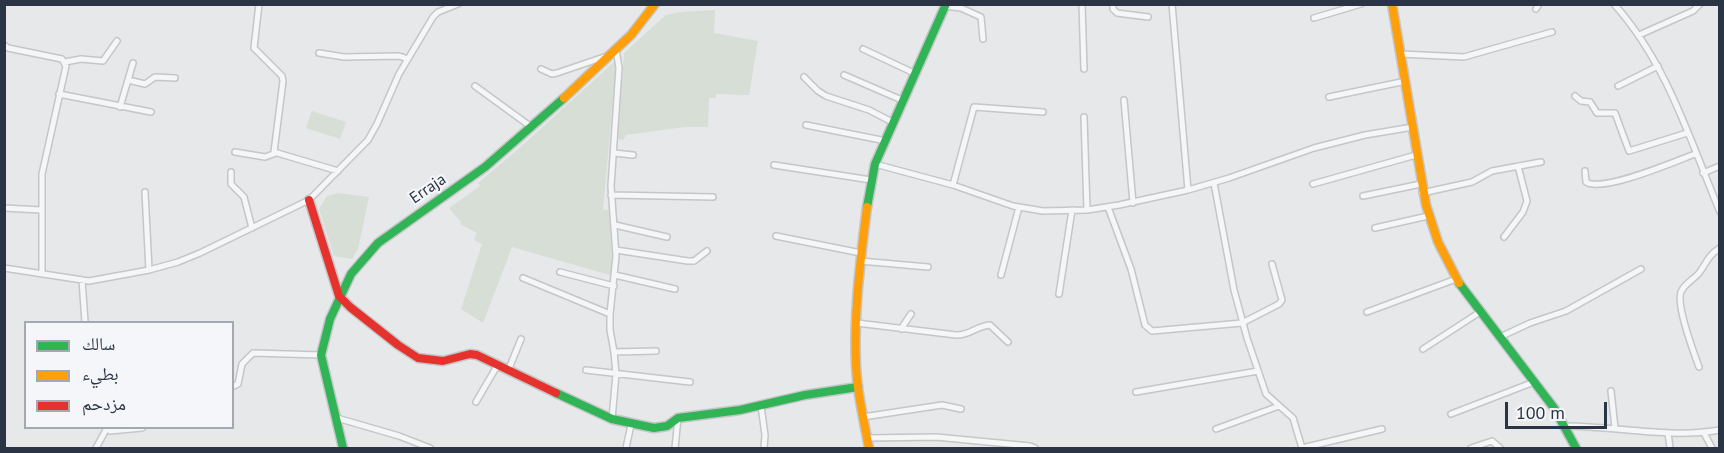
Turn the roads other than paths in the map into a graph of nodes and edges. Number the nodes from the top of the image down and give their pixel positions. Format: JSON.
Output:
{"nodes":[{"id":1,"x":259,"y":4,"type":"edge"},
{"id":2,"x":438,"y":4,"type":"edge"},
{"id":3,"x":458,"y":4,"type":"edge"},
{"id":4,"x":655,"y":4,"type":"edge"},
{"id":5,"x":1082,"y":4,"type":"edge"},
{"id":6,"x":1113,"y":4,"type":"edge"},
{"id":7,"x":1172,"y":4,"type":"edge"},
{"id":8,"x":1360,"y":4,"type":"edge"},
{"id":9,"x":1392,"y":4,"type":"edge"},
{"id":10,"x":1614,"y":4,"type":"edge"},
{"id":11,"x":1700,"y":4,"type":"edge"},
{"id":12,"x":945,"y":5,"type":"edge"},
{"id":13,"x":438,"y":12,"type":"junction"},
{"id":14,"x":1148,"y":17,"type":"dead end"},
{"id":15,"x":1314,"y":18,"type":"dead end"},
{"id":16,"x":1552,"y":32,"type":"dead end"},
{"id":17,"x":1639,"y":35,"type":"junction"},
{"id":18,"x":983,"y":39,"type":"dead end"},
{"id":19,"x":117,"y":41,"type":"dead end"},
{"id":20,"x":4,"y":45,"type":"edge"},
{"id":21,"x":616,"y":49,"type":"junction"},
{"id":22,"x":863,"y":49,"type":"dead end"},
{"id":23,"x":319,"y":53,"type":"dead end"},
{"id":24,"x":1401,"y":54,"type":"junction"},
{"id":25,"x":608,"y":56,"type":"junction"},
{"id":26,"x":408,"y":59,"type":"junction"},
{"id":27,"x":65,"y":62,"type":"junction"},
{"id":28,"x":133,"y":63,"type":"dead end"},
{"id":29,"x":1658,"y":66,"type":"junction"},
{"id":30,"x":541,"y":69,"type":"dead end"},
{"id":31,"x":1084,"y":69,"type":"dead end"},
{"id":32,"x":916,"y":74,"type":"junction"},
{"id":33,"x":844,"y":75,"type":"dead end"},
{"id":34,"x":804,"y":77,"type":"dead end"},
{"id":35,"x":175,"y":78,"type":"dead end"},
{"id":36,"x":128,"y":80,"type":"junction"},
{"id":37,"x":1406,"y":81,"type":"junction"},
{"id":38,"x":475,"y":86,"type":"dead end"},
{"id":39,"x":1618,"y":86,"type":"dead end"},
{"id":40,"x":59,"y":94,"type":"junction"},
{"id":41,"x":1575,"y":96,"type":"dead end"},
{"id":42,"x":1329,"y":97,"type":"dead end"},
{"id":43,"x":904,"y":100,"type":"junction"},
{"id":44,"x":1124,"y":100,"type":"dead end"},
{"id":45,"x":120,"y":106,"type":"junction"},
{"id":46,"x":151,"y":112,"type":"dead end"},
{"id":47,"x":1043,"y":112,"type":"dead end"},
{"id":48,"x":1084,"y":117,"type":"dead end"},
{"id":49,"x":894,"y":123,"type":"junction"},
{"id":50,"x":806,"y":125,"type":"dead end"},
{"id":51,"x":530,"y":126,"type":"junction"},
{"id":52,"x":1413,"y":127,"type":"junction"},
{"id":53,"x":1687,"y":133,"type":"junction"},
{"id":54,"x":886,"y":141,"type":"junction"},
{"id":55,"x":235,"y":152,"type":"dead end"},
{"id":56,"x":276,"y":153,"type":"junction"},
{"id":57,"x":614,"y":153,"type":"junction"},
{"id":58,"x":1695,"y":154,"type":"junction"},
{"id":59,"x":633,"y":155,"type":"dead end"},
{"id":60,"x":1416,"y":155,"type":"junction"},
{"id":61,"x":1541,"y":162,"type":"dead end"},
{"id":62,"x":876,"y":164,"type":"junction"},
{"id":63,"x":774,"y":165,"type":"dead end"},
{"id":64,"x":1518,"y":166,"type":"junction"},
{"id":65,"x":1719,"y":166,"type":"edge"},
{"id":66,"x":338,"y":171,"type":"junction"},
{"id":67,"x":1585,"y":171,"type":"dead end"},
{"id":68,"x":231,"y":172,"type":"dead end"},
{"id":69,"x":1703,"y":173,"type":"junction"},
{"id":70,"x":871,"y":180,"type":"junction"},
{"id":71,"x":1214,"y":183,"type":"junction"},
{"id":72,"x":1314,"y":184,"type":"dead end"},
{"id":73,"x":953,"y":185,"type":"junction"},
{"id":74,"x":1421,"y":188,"type":"junction"},
{"id":75,"x":1188,"y":190,"type":"junction"},
{"id":76,"x":146,"y":192,"type":"dead end"},
{"id":77,"x":611,"y":195,"type":"junction"},
{"id":78,"x":1363,"y":196,"type":"dead end"},
{"id":79,"x":713,"y":197,"type":"dead end"},
{"id":80,"x":309,"y":200,"type":"junction"},
{"id":81,"x":1133,"y":203,"type":"junction"},
{"id":82,"x":1019,"y":207,"type":"junction"},
{"id":83,"x":1108,"y":207,"type":"junction"},
{"id":84,"x":4,"y":208,"type":"edge"},
{"id":85,"x":41,"y":210,"type":"junction"},
{"id":86,"x":1072,"y":210,"type":"junction"},
{"id":87,"x":1087,"y":210,"type":"junction"},
{"id":88,"x":1719,"y":212,"type":"edge"},
{"id":89,"x":1428,"y":216,"type":"junction"},
{"id":90,"x":615,"y":225,"type":"junction"},
{"id":91,"x":252,"y":228,"type":"junction"},
{"id":92,"x":1376,"y":228,"type":"dead end"},
{"id":93,"x":776,"y":236,"type":"dead end"},
{"id":94,"x":667,"y":237,"type":"dead end"},
{"id":95,"x":1504,"y":237,"type":"dead end"},
{"id":96,"x":1719,"y":248,"type":"edge"},
{"id":97,"x":616,"y":250,"type":"junction"},
{"id":98,"x":707,"y":251,"type":"dead end"},
{"id":99,"x":860,"y":257,"type":"junction"},
{"id":100,"x":1272,"y":264,"type":"dead end"},
{"id":101,"x":928,"y":267,"type":"dead end"},
{"id":102,"x":4,"y":268,"type":"edge"},
{"id":103,"x":1641,"y":269,"type":"dead end"},
{"id":104,"x":149,"y":270,"type":"junction"},
{"id":105,"x":560,"y":272,"type":"dead end"},
{"id":106,"x":42,"y":274,"type":"junction"},
{"id":107,"x":615,"y":275,"type":"junction"},
{"id":108,"x":1001,"y":275,"type":"dead end"},
{"id":109,"x":523,"y":278,"type":"dead end"},
{"id":110,"x":1456,"y":279,"type":"junction"},
{"id":111,"x":82,"y":280,"type":"junction"},
{"id":112,"x":614,"y":286,"type":"junction"},
{"id":113,"x":675,"y":288,"type":"dead end"},
{"id":114,"x":1059,"y":294,"type":"dead end"},
{"id":115,"x":339,"y":296,"type":"junction"},
{"id":116,"x":1367,"y":312,"type":"dead end"},
{"id":117,"x":1480,"y":312,"type":"junction"},
{"id":118,"x":610,"y":314,"type":"junction"},
{"id":119,"x":911,"y":314,"type":"dead end"},
{"id":120,"x":85,"y":321,"type":"edge"},
{"id":121,"x":857,"y":323,"type":"junction"},
{"id":122,"x":1242,"y":323,"type":"junction"},
{"id":123,"x":901,"y":329,"type":"junction"},
{"id":124,"x":1500,"y":337,"type":"junction"},
{"id":125,"x":521,"y":339,"type":"dead end"},
{"id":126,"x":1008,"y":342,"type":"dead end"},
{"id":127,"x":1423,"y":349,"type":"dead end"},
{"id":128,"x":656,"y":351,"type":"dead end"},
{"id":129,"x":614,"y":352,"type":"junction"},
{"id":130,"x":321,"y":355,"type":"junction"},
{"id":131,"x":497,"y":366,"type":"junction"},
{"id":132,"x":1699,"y":367,"type":"dead end"},
{"id":133,"x":586,"y":370,"type":"dead end"},
{"id":134,"x":508,"y":371,"type":"junction"},
{"id":135,"x":1258,"y":371,"type":"junction"},
{"id":136,"x":616,"y":374,"type":"junction"},
{"id":137,"x":690,"y":382,"type":"dead end"},
{"id":138,"x":1534,"y":382,"type":"junction"},
{"id":139,"x":234,"y":386,"type":"edge"},
{"id":140,"x":858,"y":387,"type":"junction"},
{"id":141,"x":1611,"y":391,"type":"dead end"},
{"id":142,"x":1136,"y":392,"type":"dead end"},
{"id":143,"x":476,"y":402,"type":"dead end"},
{"id":144,"x":761,"y":405,"type":"junction"},
{"id":145,"x":1279,"y":406,"type":"junction"},
{"id":146,"x":961,"y":409,"type":"dead end"},
{"id":147,"x":1451,"y":414,"type":"dead end"},
{"id":148,"x":863,"y":417,"type":"junction"},
{"id":149,"x":337,"y":418,"type":"junction"},
{"id":150,"x":678,"y":418,"type":"junction"},
{"id":151,"x":612,"y":419,"type":"junction"},
{"id":152,"x":632,"y":425,"type":"junction"},
{"id":153,"x":1565,"y":426,"type":"junction"},
{"id":154,"x":1616,"y":428,"type":"junction"},
{"id":155,"x":106,"y":429,"type":"edge"},
{"id":156,"x":108,"y":429,"type":"edge"},
{"id":157,"x":131,"y":429,"type":"edge"},
{"id":158,"x":1216,"y":429,"type":"dead end"},
{"id":159,"x":1382,"y":429,"type":"dead end"},
{"id":160,"x":1719,"y":430,"type":"edge"},
{"id":161,"x":1668,"y":433,"type":"junction"},
{"id":162,"x":1704,"y":433,"type":"junction"},
{"id":163,"x":867,"y":438,"type":"junction"},
{"id":164,"x":981,"y":441,"type":"junction"},
{"id":165,"x":96,"y":448,"type":"edge"},
{"id":166,"x":344,"y":448,"type":"edge"},
{"id":167,"x":430,"y":448,"type":"edge"},
{"id":168,"x":626,"y":448,"type":"edge"},
{"id":169,"x":675,"y":448,"type":"edge"},
{"id":170,"x":764,"y":448,"type":"edge"},
{"id":171,"x":869,"y":448,"type":"edge"},
{"id":172,"x":982,"y":448,"type":"edge"},
{"id":173,"x":1035,"y":448,"type":"edge"},
{"id":174,"x":1302,"y":448,"type":"edge"},
{"id":175,"x":1471,"y":448,"type":"edge"},
{"id":176,"x":1500,"y":448,"type":"edge"},
{"id":177,"x":1576,"y":448,"type":"edge"},
{"id":178,"x":1670,"y":448,"type":"edge"},
{"id":179,"x":1712,"y":448,"type":"edge"}],
"edges":[{"from":1,"to":56,"type":"street"},
{"from":2,"to":13,"type":"street"},
{"from":3,"to":13,"type":"street"},
{"from":4,"to":21,"type":"street","name":"Erraja"},
{"from":5,"to":31,"type":"street"},
{"from":6,"to":14,"type":"street"},
{"from":7,"to":75,"type":"street"},
{"from":8,"to":15,"type":"street"},
{"from":9,"to":24,"type":"street"},
{"from":10,"to":17,"type":"street"},
{"from":11,"to":17,"type":"street"},
{"from":12,"to":18,"type":"street"},
{"from":12,"to":32,"type":"street"},
{"from":13,"to":26,"type":"street"},
{"from":16,"to":24,"type":"street"},
{"from":17,"to":29,"type":"street"},
{"from":19,"to":27,"type":"street"},
{"from":20,"to":27,"type":"street"},
{"from":21,"to":25,"type":"street","name":"Erraja"},
{"from":21,"to":57,"type":"street"},
{"from":22,"to":32,"type":"street"},
{"from":23,"to":26,"type":"street"},
{"from":24,"to":37,"type":"street"},
{"from":25,"to":30,"type":"street"},
{"from":25,"to":51,"type":"street","name":"Erraja"},
{"from":26,"to":66,"type":"street"},
{"from":27,"to":40,"type":"street"},
{"from":28,"to":36,"type":"street"},
{"from":29,"to":39,"type":"street"},
{"from":29,"to":53,"type":"street"},
{"from":32,"to":43,"type":"street"},
{"from":33,"to":43,"type":"street"},
{"from":34,"to":49,"type":"street"},
{"from":35,"to":36,"type":"street"},
{"from":36,"to":45,"type":"street"},
{"from":37,"to":42,"type":"street"},
{"from":37,"to":52,"type":"street"},
{"from":38,"to":51,"type":"street"},
{"from":40,"to":45,"type":"street"},
{"from":40,"to":85,"type":"street"},
{"from":41,"to":53,"type":"street"},
{"from":43,"to":49,"type":"street"},
{"from":44,"to":81,"type":"street"},
{"from":45,"to":46,"type":"street"},
{"from":47,"to":73,"type":"street"},
{"from":48,"to":87,"type":"street"},
{"from":49,"to":54,"type":"street"},
{"from":50,"to":54,"type":"street"},
{"from":51,"to":115,"type":"street","name":"Erraja"},
{"from":52,"to":60,"type":"street"},
{"from":52,"to":71,"type":"street"},
{"from":53,"to":58,"type":"street"},
{"from":54,"to":62,"type":"street"},
{"from":55,"to":56,"type":"street"},
{"from":56,"to":66,"type":"street"},
{"from":57,"to":59,"type":"street"},
{"from":57,"to":77,"type":"street"},
{"from":58,"to":67,"type":"street"},
{"from":58,"to":69,"type":"street"},
{"from":60,"to":72,"type":"street"},
{"from":60,"to":74,"type":"street"},
{"from":61,"to":64,"type":"street"},
{"from":62,"to":70,"type":"street"},
{"from":62,"to":73,"type":"street"},
{"from":63,"to":70,"type":"street"},
{"from":64,"to":74,"type":"street"},
{"from":64,"to":95,"type":"street"},
{"from":65,"to":69,"type":"street"},
{"from":66,"to":80,"type":"street"},
{"from":68,"to":91,"type":"street"},
{"from":69,"to":88,"type":"street"},
{"from":70,"to":99,"type":"street"},
{"from":71,"to":75,"type":"street"},
{"from":71,"to":122,"type":"street"},
{"from":73,"to":82,"type":"street"},
{"from":74,"to":78,"type":"street"},
{"from":74,"to":89,"type":"street"},
{"from":75,"to":81,"type":"street"},
{"from":76,"to":104,"type":"street"},
{"from":77,"to":79,"type":"street"},
{"from":77,"to":90,"type":"street"},
{"from":80,"to":91,"type":"street"},
{"from":80,"to":115,"type":"street"},
{"from":81,"to":83,"type":"street"},
{"from":82,"to":86,"type":"street"},
{"from":82,"to":108,"type":"street"},
{"from":83,"to":87,"type":"street"},
{"from":83,"to":122,"type":"street"},
{"from":84,"to":85,"type":"street"},
{"from":85,"to":106,"type":"street"},
{"from":86,"to":87,"type":"street"},
{"from":86,"to":114,"type":"street"},
{"from":89,"to":92,"type":"street"},
{"from":89,"to":110,"type":"street"},
{"from":90,"to":94,"type":"street"},
{"from":90,"to":97,"type":"street"},
{"from":91,"to":104,"type":"street"},
{"from":93,"to":99,"type":"street"},
{"from":96,"to":132,"type":"street"},
{"from":97,"to":98,"type":"street"},
{"from":97,"to":107,"type":"street"},
{"from":99,"to":101,"type":"street"},
{"from":99,"to":121,"type":"street"},
{"from":100,"to":122,"type":"street"},
{"from":102,"to":106,"type":"street"},
{"from":103,"to":124,"type":"street"},
{"from":104,"to":111,"type":"street"},
{"from":105,"to":112,"type":"street"},
{"from":106,"to":111,"type":"street"},
{"from":107,"to":112,"type":"street"},
{"from":107,"to":113,"type":"street"},
{"from":109,"to":118,"type":"street"},
{"from":110,"to":116,"type":"street"},
{"from":110,"to":117,"type":"street"},
{"from":111,"to":120,"type":"street"},
{"from":112,"to":118,"type":"street"},
{"from":115,"to":130,"type":"street","name":"Erraja"},
{"from":115,"to":131,"type":"street"},
{"from":117,"to":124,"type":"street"},
{"from":117,"to":127,"type":"street"},
{"from":118,"to":129,"type":"street"},
{"from":119,"to":123,"type":"street"},
{"from":121,"to":123,"type":"street"},
{"from":121,"to":140,"type":"street"},
{"from":122,"to":135,"type":"street"},
{"from":123,"to":126,"type":"street"},
{"from":124,"to":138,"type":"street"},
{"from":125,"to":134,"type":"street"},
{"from":128,"to":129,"type":"street"},
{"from":129,"to":136,"type":"street"},
{"from":130,"to":139,"type":"street"},
{"from":130,"to":149,"type":"street","name":"Erraja"},
{"from":131,"to":134,"type":"street"},
{"from":131,"to":143,"type":"street"},
{"from":133,"to":136,"type":"street"},
{"from":134,"to":151,"type":"street"},
{"from":135,"to":142,"type":"street"},
{"from":135,"to":145,"type":"street"},
{"from":136,"to":137,"type":"street"},
{"from":136,"to":151,"type":"street"},
{"from":138,"to":147,"type":"street"},
{"from":138,"to":153,"type":"street"},
{"from":140,"to":144,"type":"street"},
{"from":140,"to":148,"type":"street"},
{"from":141,"to":154,"type":"street"},
{"from":144,"to":150,"type":"street"},
{"from":144,"to":170,"type":"street"},
{"from":145,"to":158,"type":"street"},
{"from":145,"to":174,"type":"street"},
{"from":146,"to":148,"type":"street"},
{"from":148,"to":163,"type":"street"},
{"from":149,"to":166,"type":"street","name":"Erraja"},
{"from":149,"to":167,"type":"street"},
{"from":150,"to":152,"type":"street"},
{"from":150,"to":169,"type":"street"},
{"from":151,"to":152,"type":"street"},
{"from":152,"to":168,"type":"street"},
{"from":153,"to":154,"type":"street"},
{"from":153,"to":177,"type":"street"},
{"from":154,"to":161,"type":"street"},
{"from":155,"to":165,"type":"street"},
{"from":156,"to":157,"type":"street"},
{"from":159,"to":174,"type":"street"},
{"from":160,"to":162,"type":"street"},
{"from":161,"to":162,"type":"street"},
{"from":161,"to":178,"type":"street"},
{"from":162,"to":179,"type":"street"},
{"from":163,"to":164,"type":"street"},
{"from":163,"to":171,"type":"street"},
{"from":164,"to":172,"type":"street"},
{"from":164,"to":173,"type":"street"},
{"from":175,"to":176,"type":"street"}]}
